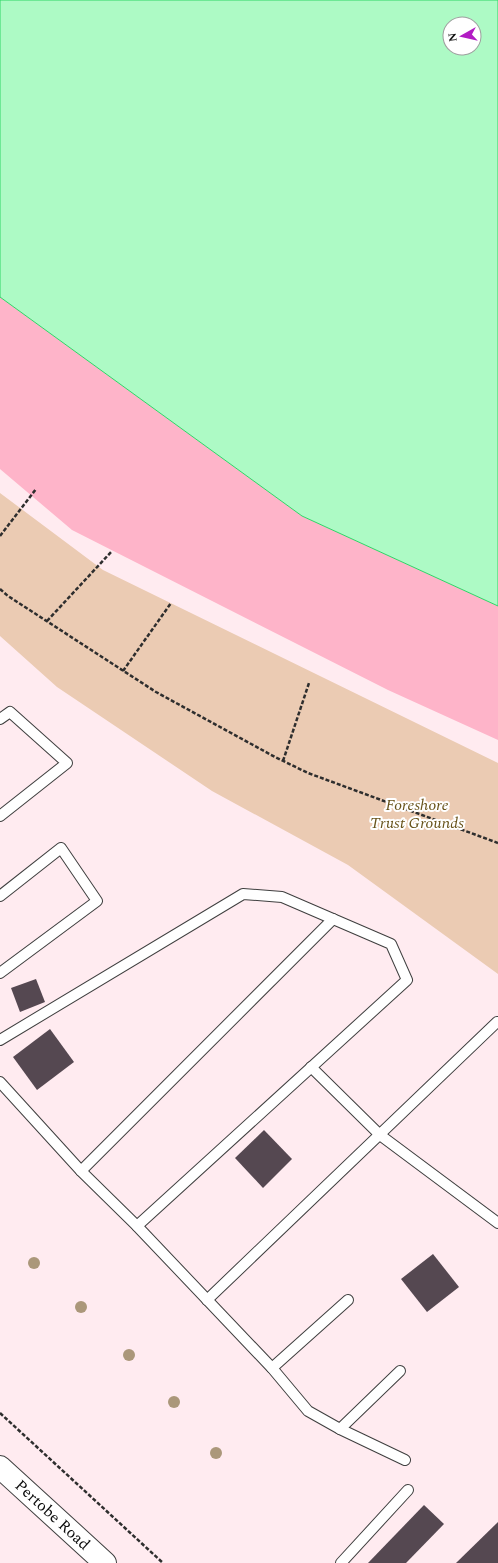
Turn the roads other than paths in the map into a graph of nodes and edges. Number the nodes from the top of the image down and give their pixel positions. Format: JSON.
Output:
{"nodes":[{"id":1,"x":0,"y":719,"type":"edge"},
{"id":2,"x":0,"y":816,"type":"edge"},
{"id":3,"x":0,"y":896,"type":"edge"},
{"id":4,"x":333,"y":919,"type":"junction"},
{"id":5,"x":0,"y":973,"type":"edge"},
{"id":6,"x":497,"y":1022,"type":"edge"},
{"id":7,"x":0,"y":1040,"type":"edge"},
{"id":8,"x":311,"y":1067,"type":"junction"},
{"id":9,"x":0,"y":1082,"type":"edge"},
{"id":10,"x":380,"y":1135,"type":"junction"},
{"id":11,"x":82,"y":1172,"type":"junction"},
{"id":12,"x":498,"y":1223,"type":"edge"},
{"id":13,"x":137,"y":1226,"type":"junction"},
{"id":14,"x":207,"y":1300,"type":"junction"},
{"id":15,"x":348,"y":1300,"type":"dead end"},
{"id":16,"x":272,"y":1368,"type":"junction"},
{"id":17,"x":400,"y":1372,"type":"dead end"},
{"id":18,"x":340,"y":1429,"type":"junction"},
{"id":19,"x":405,"y":1460,"type":"dead end"},
{"id":20,"x":0,"y":1467,"type":"edge"},
{"id":21,"x":408,"y":1490,"type":"dead end"},
{"id":22,"x":105,"y":1563,"type":"edge"},
{"id":23,"x":341,"y":1563,"type":"edge"}],
"edges":[{"from":1,"to":2,"type":"lane"},
{"from":3,"to":5,"type":"lane"},
{"from":4,"to":7,"type":"lane"},
{"from":4,"to":8,"type":"lane"},
{"from":4,"to":11,"type":"lane"},
{"from":6,"to":10,"type":"lane"},
{"from":8,"to":10,"type":"lane"},
{"from":8,"to":13,"type":"lane"},
{"from":9,"to":11,"type":"lane"},
{"from":10,"to":12,"type":"lane"},
{"from":10,"to":14,"type":"lane"},
{"from":11,"to":13,"type":"lane"},
{"from":13,"to":14,"type":"lane"},
{"from":14,"to":16,"type":"lane"},
{"from":15,"to":16,"type":"lane"},
{"from":16,"to":18,"type":"lane"},
{"from":17,"to":18,"type":"lane"},
{"from":18,"to":19,"type":"lane"},
{"from":20,"to":22,"type":"street","name":"Pertobe Road"},
{"from":21,"to":23,"type":"lane"}]}
